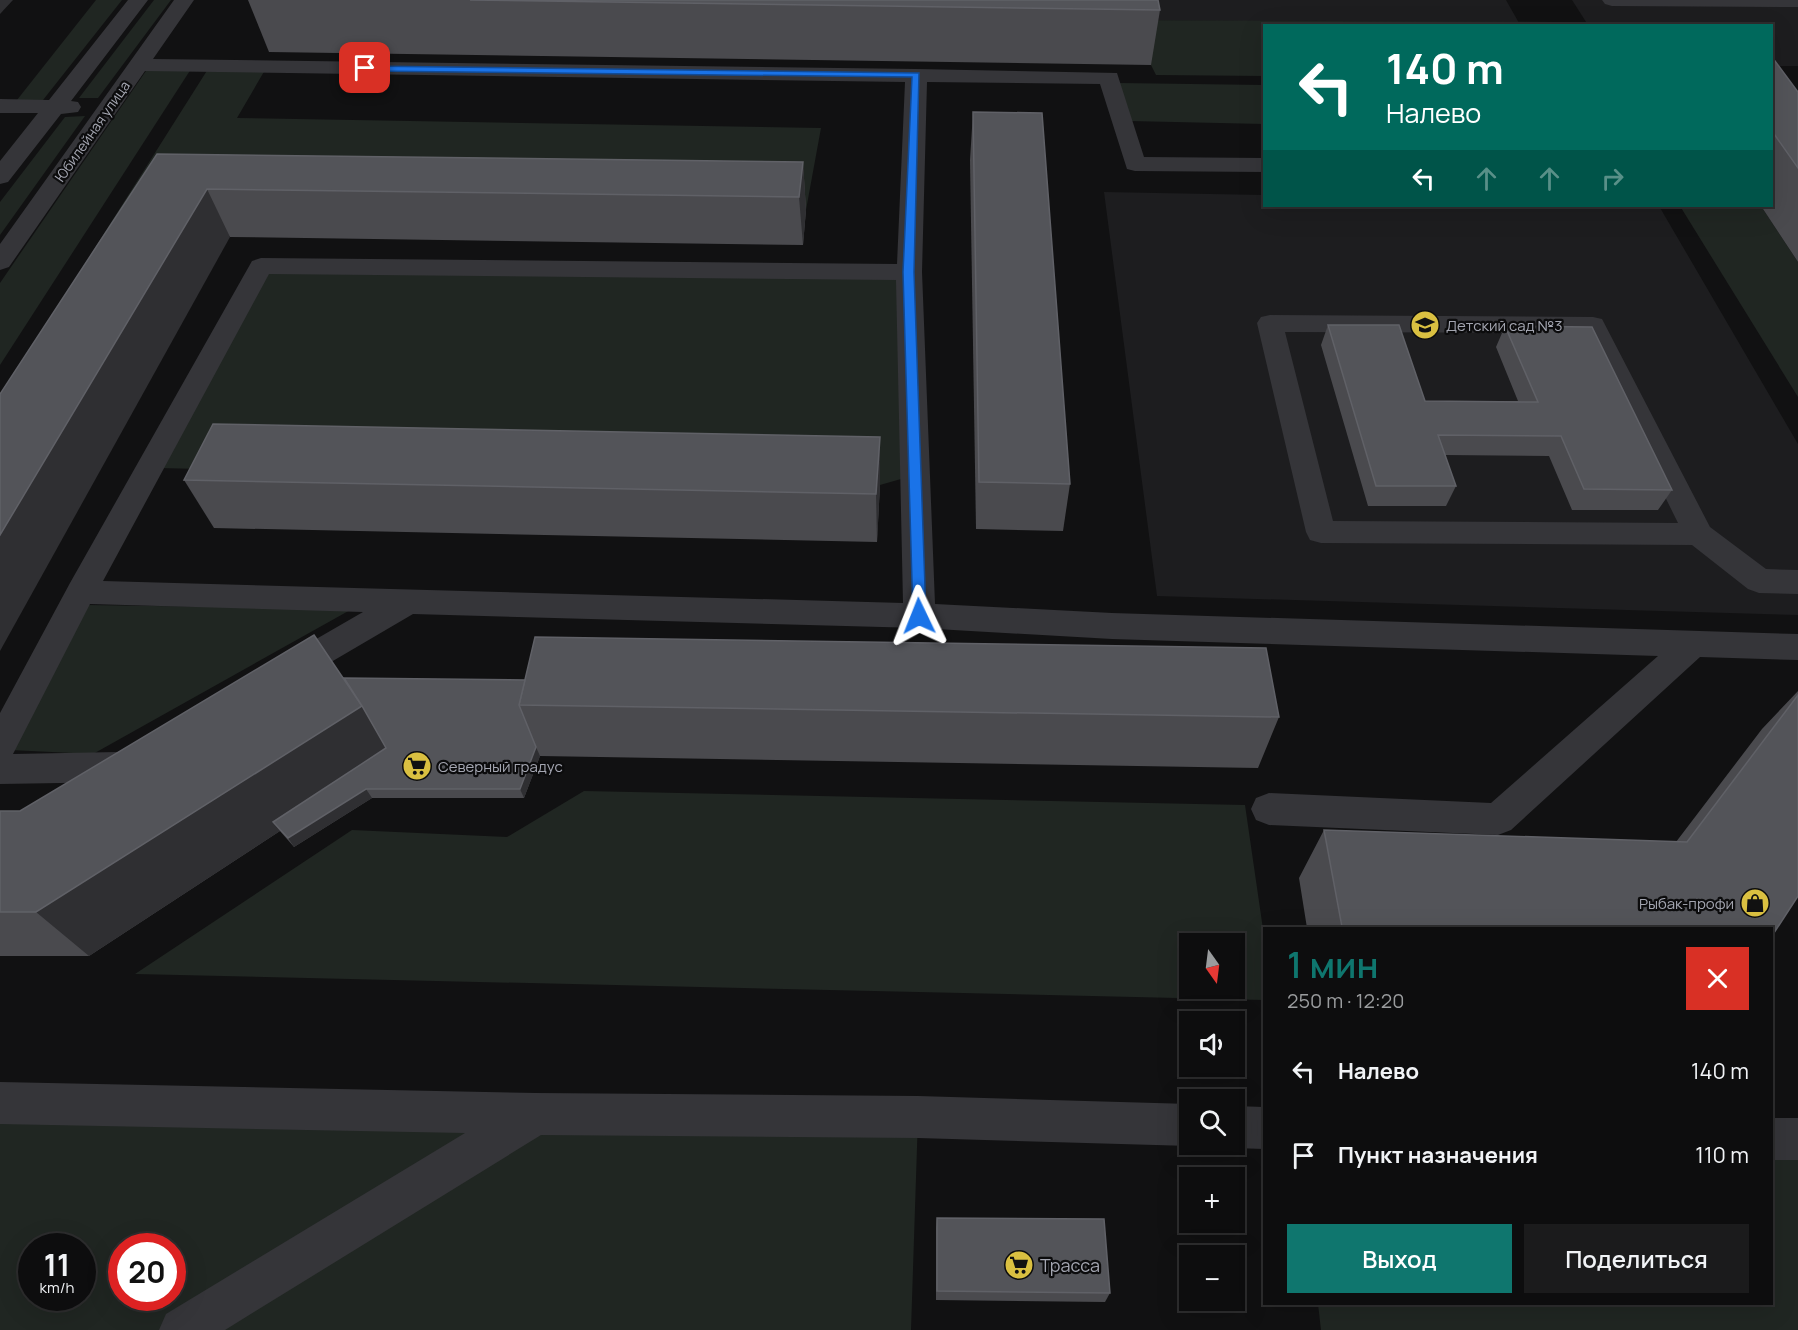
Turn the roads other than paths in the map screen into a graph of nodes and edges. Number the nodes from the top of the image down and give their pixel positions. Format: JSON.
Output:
{"nodes":[{"id":1,"x":138,"y":0,"type":"edge"},
{"id":2,"x":184,"y":0,"type":"edge"},
{"id":3,"x":1612,"y":0,"type":"edge"},
{"id":4,"x":1798,"y":2,"type":"edge"},
{"id":5,"x":138,"y":65,"type":"junction"},
{"id":6,"x":916,"y":75,"type":"junction"},
{"id":7,"x":0,"y":106,"type":"edge"},
{"id":8,"x":56,"y":107,"type":"junction"},
{"id":9,"x":108,"y":108,"type":"junction"},
{"id":10,"x":1263,"y":165,"type":"edge"},
{"id":11,"x":0,"y":177,"type":"edge"},
{"id":12,"x":0,"y":262,"type":"edge"},
{"id":13,"x":909,"y":272,"type":"junction"},
{"id":14,"x":1699,"y":534,"type":"junction"},
{"id":15,"x":1798,"y":582,"type":"edge"},
{"id":16,"x":81,"y":592,"type":"junction"},
{"id":17,"x":410,"y":601,"type":"junction"},
{"id":18,"x":919,"y":616,"type":"junction"},
{"id":19,"x":1694,"y":644,"type":"junction"},
{"id":20,"x":1798,"y":647,"type":"edge"},
{"id":21,"x":256,"y":690,"type":"edge"},
{"id":22,"x":163,"y":744,"type":"edge"},
{"id":23,"x":0,"y":746,"type":"edge"},
{"id":24,"x":0,"y":769,"type":"edge"},
{"id":25,"x":1269,"y":809,"type":"dead end"},
{"id":26,"x":0,"y":1103,"type":"edge"},
{"id":27,"x":536,"y":1114,"type":"junction"},
{"id":28,"x":1179,"y":1125,"type":"edge"},
{"id":29,"x":1245,"y":1127,"type":"edge"},
{"id":30,"x":1263,"y":1128,"type":"edge"},
{"id":31,"x":1773,"y":1139,"type":"edge"},
{"id":32,"x":1798,"y":1139,"type":"edge"},
{"id":33,"x":182,"y":1330,"type":"edge"}],
"edges":[{"from":1,"to":8,"type":"street"},
{"from":2,"to":5,"type":"street","name":"Юбилейная улица"},
{"from":3,"to":4,"type":"street"},
{"from":5,"to":6,"type":"street"},
{"from":5,"to":9,"type":"street","name":"Юбилейная улица"},
{"from":6,"to":10,"type":"street"},
{"from":6,"to":13,"type":"street"},
{"from":7,"to":8,"type":"street"},
{"from":8,"to":9,"type":"street"},
{"from":8,"to":11,"type":"street"},
{"from":9,"to":12,"type":"street","name":"Юбилейная улица"},
{"from":13,"to":16,"type":"street"},
{"from":13,"to":18,"type":"street"},
{"from":14,"to":14,"type":"street"},
{"from":14,"to":15,"type":"street"},
{"from":16,"to":17,"type":"street"},
{"from":16,"to":23,"type":"street"},
{"from":17,"to":18,"type":"street"},
{"from":17,"to":21,"type":"street"},
{"from":18,"to":19,"type":"street"},
{"from":19,"to":20,"type":"street"},
{"from":19,"to":25,"type":"street"},
{"from":22,"to":24,"type":"street"},
{"from":26,"to":27,"type":"street"},
{"from":27,"to":28,"type":"street"},
{"from":27,"to":33,"type":"street"},
{"from":29,"to":30,"type":"street"},
{"from":31,"to":32,"type":"street"}]}
